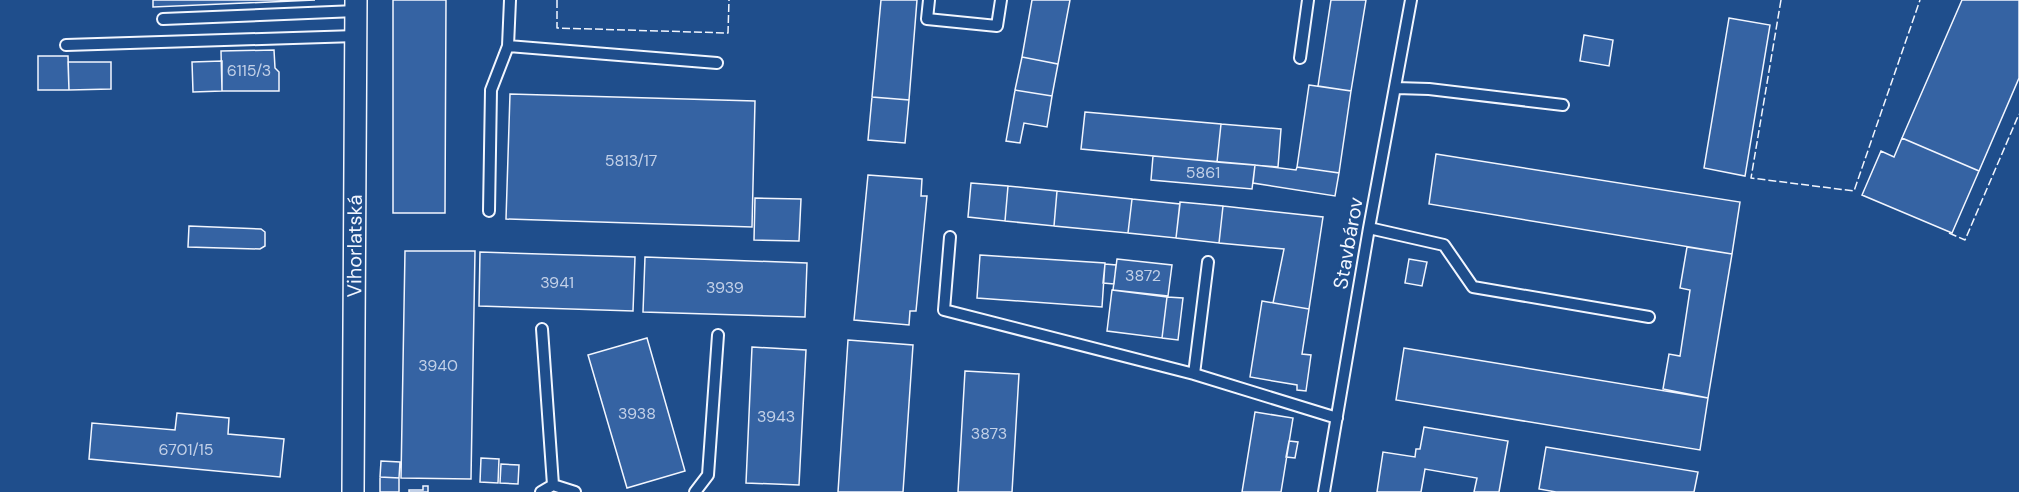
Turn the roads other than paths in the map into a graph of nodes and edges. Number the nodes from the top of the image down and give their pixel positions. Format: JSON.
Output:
{"nodes":[{"id":1,"x":510,"y":0,"type":"edge"},
{"id":2,"x":929,"y":0,"type":"edge"},
{"id":3,"x":1001,"y":0,"type":"edge"},
{"id":4,"x":1308,"y":0,"type":"edge"},
{"id":5,"x":1411,"y":0,"type":"edge"},
{"id":6,"x":356,"y":6,"type":"edge"},
{"id":7,"x":163,"y":20,"type":"dead end"},
{"id":8,"x":356,"y":36,"type":"junction"},
{"id":9,"x":66,"y":45,"type":"dead end"},
{"id":10,"x":508,"y":46,"type":"junction"},
{"id":11,"x":1299,"y":58,"type":"dead end"},
{"id":12,"x":717,"y":63,"type":"dead end"},
{"id":13,"x":1396,"y":88,"type":"junction"},
{"id":14,"x":1563,"y":105,"type":"dead end"},
{"id":15,"x":489,"y":211,"type":"dead end"},
{"id":16,"x":1369,"y":228,"type":"junction"},
{"id":17,"x":950,"y":237,"type":"dead end"},
{"id":18,"x":1208,"y":262,"type":"dead end"},
{"id":19,"x":1649,"y":317,"type":"dead end"},
{"id":20,"x":542,"y":329,"type":"dead end"},
{"id":21,"x":718,"y":335,"type":"dead end"},
{"id":22,"x":1194,"y":374,"type":"junction"},
{"id":23,"x":1337,"y":417,"type":"junction"},
{"id":24,"x":553,"y":485,"type":"junction"},
{"id":25,"x":353,"y":492,"type":"edge"},
{"id":26,"x":541,"y":492,"type":"edge"},
{"id":27,"x":575,"y":492,"type":"edge"},
{"id":28,"x":695,"y":492,"type":"edge"},
{"id":29,"x":1324,"y":492,"type":"edge"}],
"edges":[{"from":1,"to":10,"type":"lane"},
{"from":2,"to":3,"type":"lane"},
{"from":4,"to":11,"type":"lane"},
{"from":5,"to":13,"type":"lane","name":"Stavbárov"},
{"from":6,"to":7,"type":"lane"},
{"from":6,"to":8,"type":"street","name":"Vihorlatská"},
{"from":8,"to":9,"type":"lane"},
{"from":8,"to":25,"type":"street","name":"Vihorlatská"},
{"from":10,"to":12,"type":"lane"},
{"from":10,"to":15,"type":"lane"},
{"from":13,"to":14,"type":"lane"},
{"from":13,"to":16,"type":"lane","name":"Stavbárov"},
{"from":16,"to":19,"type":"lane"},
{"from":16,"to":23,"type":"lane","name":"Stavbárov"},
{"from":17,"to":22,"type":"lane"},
{"from":18,"to":22,"type":"lane"},
{"from":20,"to":24,"type":"lane"},
{"from":21,"to":28,"type":"lane"},
{"from":22,"to":23,"type":"lane"},
{"from":23,"to":29,"type":"lane","name":"Stavbárov"},
{"from":24,"to":26,"type":"lane"},
{"from":24,"to":27,"type":"lane"}]}
